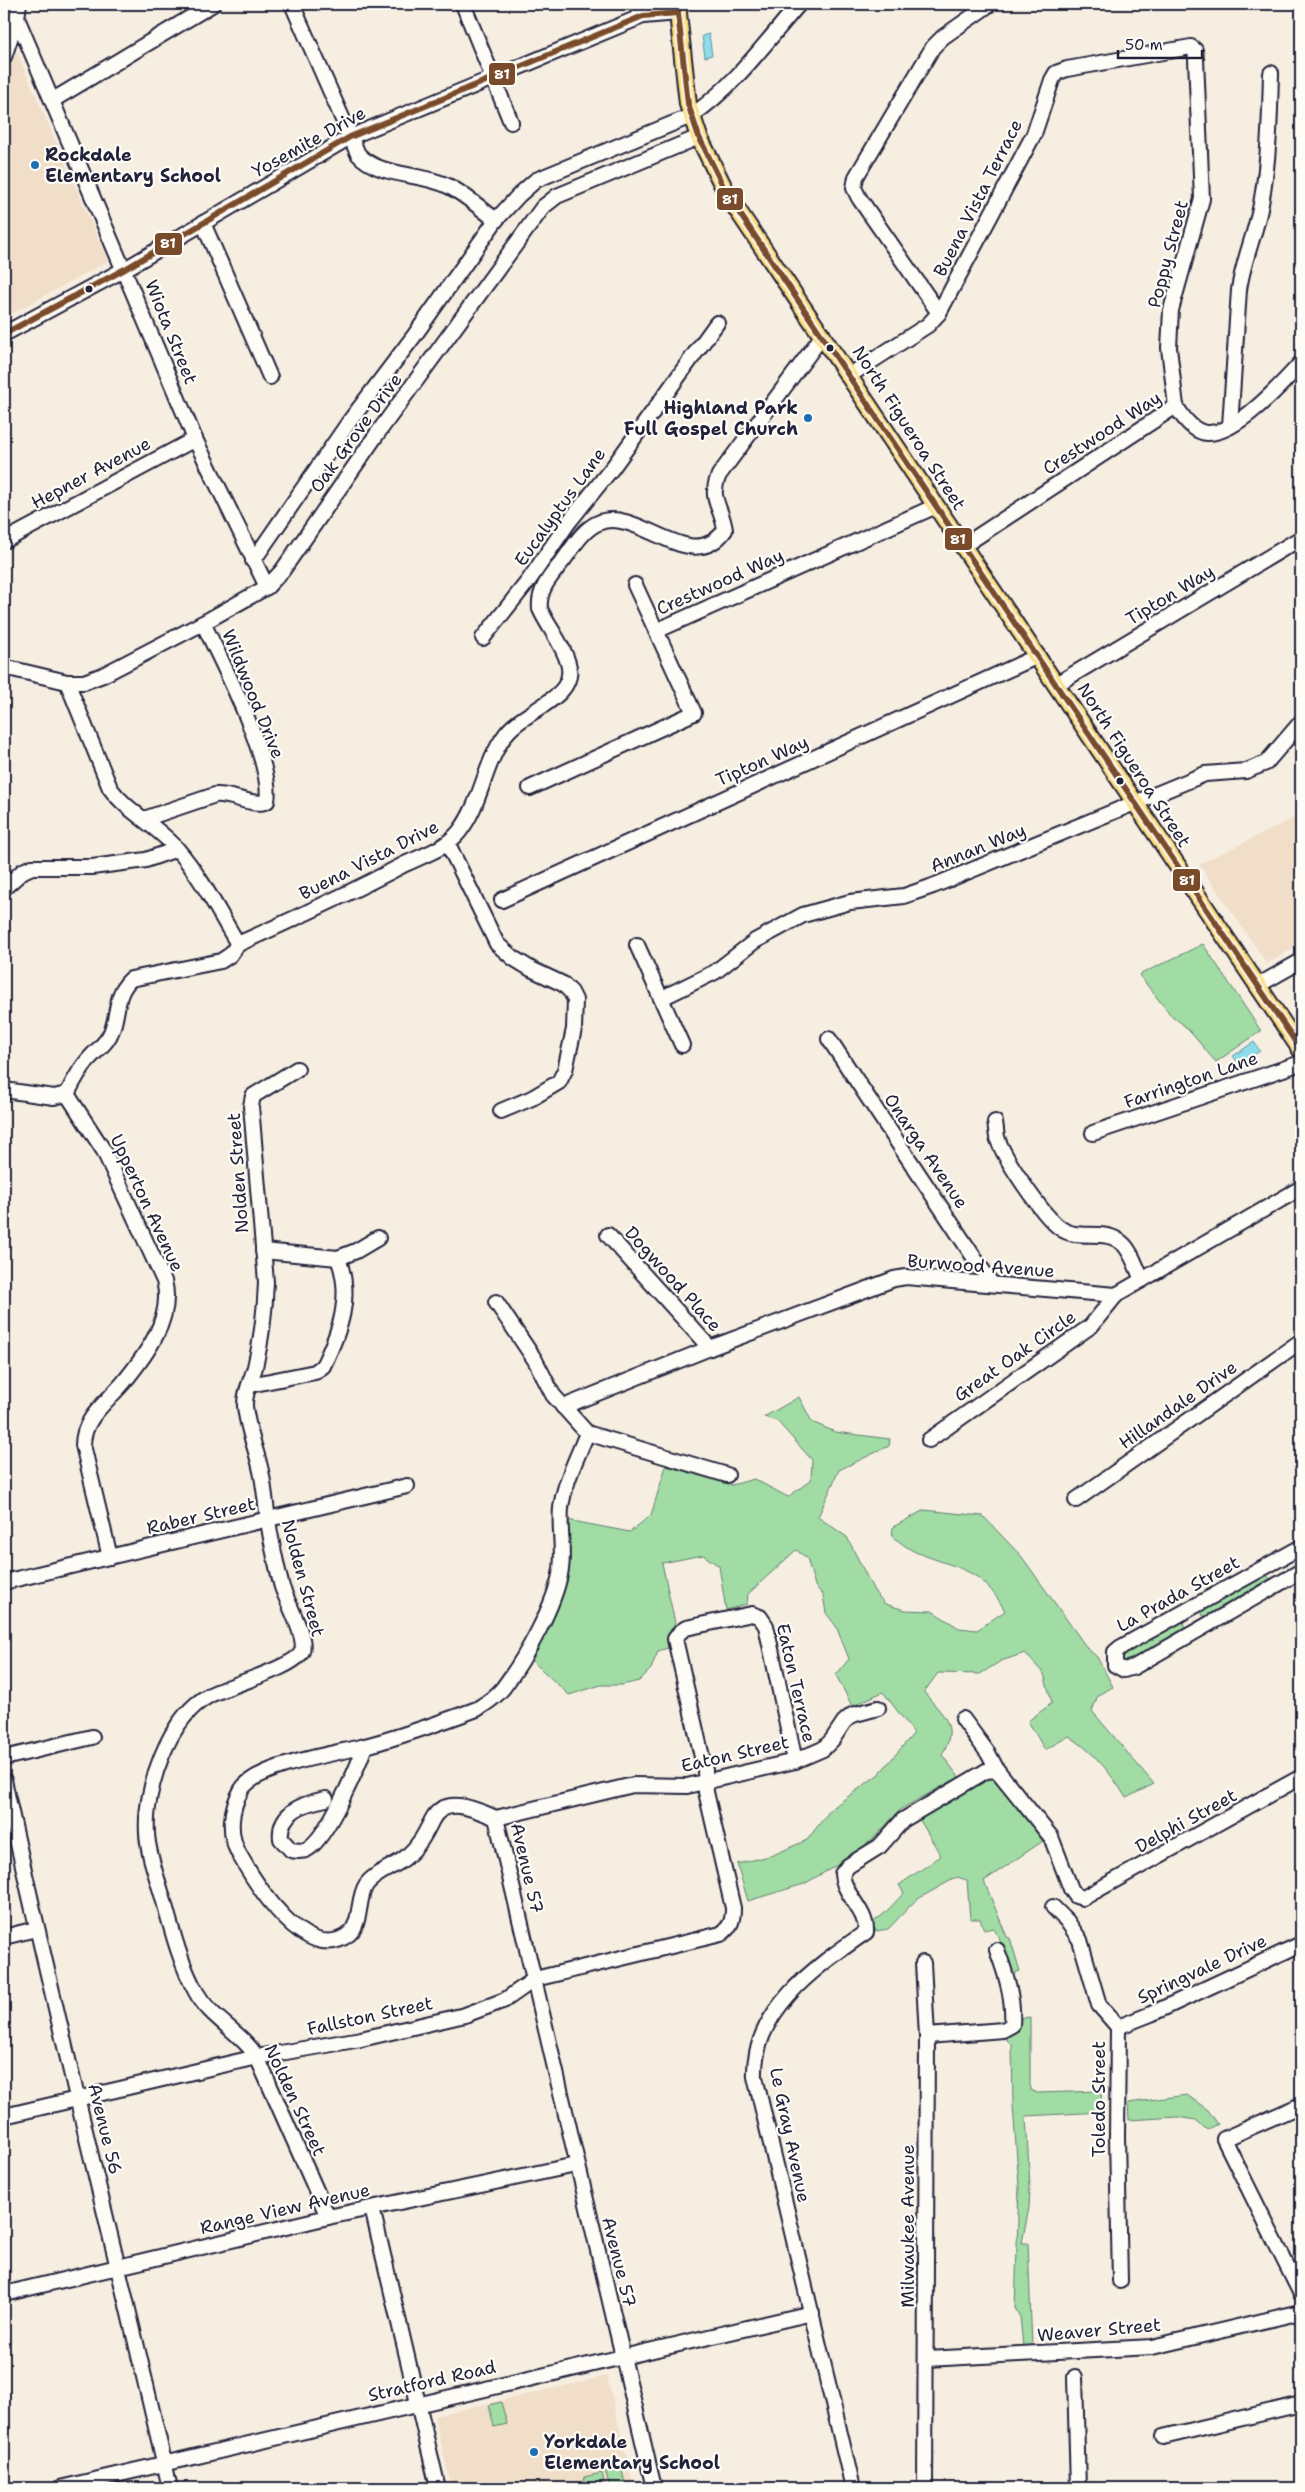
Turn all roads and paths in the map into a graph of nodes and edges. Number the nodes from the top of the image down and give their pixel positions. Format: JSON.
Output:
{"nodes":[{"id":1,"x":213,"y":4,"type":"edge"},
{"id":2,"x":292,"y":4,"type":"edge"},
{"id":3,"x":463,"y":4,"type":"edge"},
{"id":4,"x":800,"y":4,"type":"edge"},
{"id":5,"x":990,"y":4,"type":"edge"},
{"id":6,"x":679,"y":8,"type":"edge"},
{"id":7,"x":640,"y":10,"type":"edge"},
{"id":8,"x":18,"y":11,"type":"edge"},
{"id":9,"x":1194,"y":50,"type":"joint"},
{"id":10,"x":4,"y":57,"type":"edge"},
{"id":11,"x":1271,"y":73,"type":"dead end"},
{"id":12,"x":494,"y":77,"type":"junction"},
{"id":13,"x":53,"y":100,"type":"junction"},
{"id":14,"x":691,"y":116,"type":"junction"},
{"id":15,"x":511,"y":122,"type":"dead end"},
{"id":16,"x":350,"y":137,"type":"junction"},
{"id":17,"x":698,"y":137,"type":"junction"},
{"id":18,"x":496,"y":220,"type":"junction"},
{"id":19,"x":203,"y":223,"type":"junction"},
{"id":20,"x":125,"y":269,"type":"junction"},
{"id":21,"x":939,"y":313,"type":"junction"},
{"id":22,"x":717,"y":323,"type":"dead end"},
{"id":23,"x":4,"y":334,"type":"edge"},
{"id":24,"x":823,"y":335,"type":"junction"},
{"id":25,"x":1301,"y":363,"type":"edge"},
{"id":26,"x":850,"y":375,"type":"junction"},
{"id":27,"x":270,"y":377,"type":"dead end"},
{"id":28,"x":1176,"y":406,"type":"junction"},
{"id":29,"x":1230,"y":426,"type":"junction"},
{"id":30,"x":195,"y":439,"type":"junction"},
{"id":31,"x":936,"y":506,"type":"junction"},
{"id":32,"x":1301,"y":538,"type":"edge"},
{"id":33,"x":4,"y":541,"type":"edge"},
{"id":34,"x":963,"y":546,"type":"junction"},
{"id":35,"x":253,"y":561,"type":"junction"},
{"id":36,"x":529,"y":580,"type":"junction"},
{"id":37,"x":635,"y":585,"type":"dead end"},
{"id":38,"x":267,"y":587,"type":"junction"},
{"id":39,"x":543,"y":588,"type":"junction"},
{"id":40,"x":203,"y":623,"type":"junction"},
{"id":41,"x":656,"y":632,"type":"junction"},
{"id":42,"x":483,"y":638,"type":"dead end"},
{"id":43,"x":1038,"y":656,"type":"junction"},
{"id":44,"x":4,"y":667,"type":"edge"},
{"id":45,"x":67,"y":682,"type":"junction"},
{"id":46,"x":1057,"y":684,"type":"junction"},
{"id":47,"x":1301,"y":722,"type":"edge"},
{"id":48,"x":530,"y":788,"type":"dead end"},
{"id":49,"x":1136,"y":804,"type":"junction"},
{"id":50,"x":144,"y":820,"type":"junction"},
{"id":51,"x":448,"y":844,"type":"junction"},
{"id":52,"x":177,"y":849,"type":"junction"},
{"id":53,"x":4,"y":888,"type":"edge"},
{"id":54,"x":502,"y":900,"type":"dead end"},
{"id":55,"x":238,"y":944,"type":"junction"},
{"id":56,"x":637,"y":945,"type":"dead end"},
{"id":57,"x":1301,"y":961,"type":"edge"},
{"id":58,"x":1257,"y":986,"type":"junction"},
{"id":59,"x":662,"y":998,"type":"junction"},
{"id":60,"x":829,"y":1039,"type":"dead end"},
{"id":61,"x":682,"y":1045,"type":"dead end"},
{"id":62,"x":1301,"y":1050,"type":"edge"},
{"id":63,"x":1301,"y":1063,"type":"edge"},
{"id":64,"x":297,"y":1069,"type":"dead end"},
{"id":65,"x":4,"y":1090,"type":"edge"},
{"id":66,"x":67,"y":1094,"type":"junction"},
{"id":67,"x":501,"y":1111,"type":"dead end"},
{"id":68,"x":995,"y":1122,"type":"dead end"},
{"id":69,"x":1093,"y":1133,"type":"dead end"},
{"id":70,"x":1301,"y":1188,"type":"edge"},
{"id":71,"x":608,"y":1235,"type":"dead end"},
{"id":72,"x":378,"y":1238,"type":"dead end"},
{"id":73,"x":263,"y":1250,"type":"junction"},
{"id":74,"x":338,"y":1258,"type":"junction"},
{"id":75,"x":1142,"y":1280,"type":"junction"},
{"id":76,"x":991,"y":1283,"type":"junction"},
{"id":77,"x":1116,"y":1295,"type":"junction"},
{"id":78,"x":496,"y":1302,"type":"dead end"},
{"id":79,"x":1301,"y":1341,"type":"edge"},
{"id":80,"x":710,"y":1348,"type":"junction"},
{"id":81,"x":250,"y":1385,"type":"junction"},
{"id":82,"x":563,"y":1407,"type":"junction"},
{"id":83,"x":587,"y":1433,"type":"junction"},
{"id":84,"x":929,"y":1440,"type":"dead end"},
{"id":85,"x":727,"y":1475,"type":"dead end"},
{"id":86,"x":407,"y":1486,"type":"dead end"},
{"id":87,"x":1076,"y":1500,"type":"dead end"},
{"id":88,"x":267,"y":1520,"type":"junction"},
{"id":89,"x":1301,"y":1547,"type":"edge"},
{"id":90,"x":110,"y":1557,"type":"junction"},
{"id":91,"x":1273,"y":1563,"type":"junction"},
{"id":92,"x":1301,"y":1571,"type":"edge"},
{"id":93,"x":1283,"y":1581,"type":"junction"},
{"id":94,"x":4,"y":1582,"type":"edge"},
{"id":95,"x":1190,"y":1610,"type":"junction"},
{"id":96,"x":1200,"y":1628,"type":"junction"},
{"id":97,"x":878,"y":1708,"type":"dead end"},
{"id":98,"x":963,"y":1719,"type":"dead end"},
{"id":99,"x":92,"y":1737,"type":"dead end"},
{"id":100,"x":364,"y":1746,"type":"junction"},
{"id":101,"x":4,"y":1758,"type":"edge"},
{"id":102,"x":795,"y":1761,"type":"junction"},
{"id":103,"x":997,"y":1770,"type":"junction"},
{"id":104,"x":1301,"y":1778,"type":"edge"},
{"id":105,"x":4,"y":1780,"type":"edge"},
{"id":106,"x":706,"y":1781,"type":"junction"},
{"id":107,"x":326,"y":1799,"type":"dead end"},
{"id":108,"x":496,"y":1818,"type":"junction"},
{"id":109,"x":1053,"y":1907,"type":"dead end"},
{"id":110,"x":36,"y":1929,"type":"junction"},
{"id":111,"x":4,"y":1936,"type":"edge"},
{"id":112,"x":1301,"y":1944,"type":"edge"},
{"id":113,"x":997,"y":1950,"type":"dead end"},
{"id":114,"x":923,"y":1963,"type":"dead end"},
{"id":115,"x":535,"y":1979,"type":"junction"},
{"id":116,"x":1118,"y":2027,"type":"junction"},
{"id":117,"x":927,"y":2036,"type":"junction"},
{"id":118,"x":256,"y":2057,"type":"junction"},
{"id":119,"x":78,"y":2098,"type":"junction"},
{"id":120,"x":1301,"y":2106,"type":"edge"},
{"id":121,"x":4,"y":2116,"type":"edge"},
{"id":122,"x":576,"y":2165,"type":"junction"},
{"id":123,"x":372,"y":2208,"type":"junction"},
{"id":124,"x":328,"y":2217,"type":"junction"},
{"id":125,"x":119,"y":2267,"type":"junction"},
{"id":126,"x":1120,"y":2282,"type":"dead end"},
{"id":127,"x":4,"y":2294,"type":"edge"},
{"id":128,"x":1301,"y":2294,"type":"edge"},
{"id":129,"x":1301,"y":2312,"type":"edge"},
{"id":130,"x":812,"y":2313,"type":"junction"},
{"id":131,"x":623,"y":2357,"type":"junction"},
{"id":132,"x":927,"y":2358,"type":"junction"},
{"id":133,"x":1075,"y":2377,"type":"dead end"},
{"id":134,"x":416,"y":2404,"type":"junction"},
{"id":135,"x":1301,"y":2404,"type":"edge"},
{"id":136,"x":1163,"y":2436,"type":"dead end"},
{"id":137,"x":164,"y":2463,"type":"junction"},
{"id":138,"x":60,"y":2488,"type":"edge"},
{"id":139,"x":170,"y":2488,"type":"edge"},
{"id":140,"x":438,"y":2488,"type":"edge"},
{"id":141,"x":654,"y":2488,"type":"edge"},
{"id":142,"x":853,"y":2488,"type":"edge"},
{"id":143,"x":925,"y":2488,"type":"edge"},
{"id":144,"x":1078,"y":2488,"type":"edge"}],
"edges":[{"from":1,"to":13,"type":"street"},
{"from":2,"to":16,"type":"street"},
{"from":3,"to":12,"type":"street"},
{"from":4,"to":14,"type":"street","name":"Oak Grove Drive"},
{"from":5,"to":21,"type":"street"},
{"from":6,"to":7,"type":"street","name":"Yosemite Drive"},
{"from":6,"to":14,"type":"main road","name":"North Figueroa Street"},
{"from":7,"to":12,"type":"street","name":"Yosemite Drive"},
{"from":8,"to":10,"type":"street"},
{"from":8,"to":13,"type":"street","name":"Wiota Street"},
{"from":9,"to":21,"type":"street","name":"Buena Vista Terrace"},
{"from":9,"to":28,"type":"street","name":"Poppy Street"},
{"from":11,"to":29,"type":"street"},
{"from":12,"to":15,"type":"street"},
{"from":12,"to":16,"type":"street","name":"Yosemite Drive"},
{"from":13,"to":20,"type":"street","name":"Wiota Street"},
{"from":14,"to":17,"type":"main road","name":"North Figueroa Street"},
{"from":14,"to":18,"type":"street","name":"Oak Grove Drive"},
{"from":16,"to":18,"type":"street"},
{"from":16,"to":19,"type":"street","name":"Yosemite Drive"},
{"from":17,"to":24,"type":"main road","name":"North Figueroa Street"},
{"from":17,"to":38,"type":"street","name":"Oak Grove Drive"},
{"from":18,"to":35,"type":"street","name":"Oak Grove Drive"},
{"from":19,"to":20,"type":"street","name":"Yosemite Drive"},
{"from":19,"to":27,"type":"street"},
{"from":20,"to":23,"type":"street","name":"Yosemite Drive"},
{"from":20,"to":30,"type":"street","name":"Wiota Street"},
{"from":21,"to":26,"type":"street","name":"Buena Vista Terrace"},
{"from":22,"to":36,"type":"street","name":"Eucalyptus Lane"},
{"from":24,"to":26,"type":"main road","name":"North Figueroa Street"},
{"from":24,"to":39,"type":"street"},
{"from":25,"to":29,"type":"street","name":"Crestwood Way"},
{"from":26,"to":31,"type":"main road","name":"North Figueroa Street"},
{"from":28,"to":29,"type":"street","name":"Crestwood Way"},
{"from":28,"to":34,"type":"street","name":"Crestwood Way"},
{"from":30,"to":33,"type":"street","name":"Hepner Avenue"},
{"from":30,"to":35,"type":"street","name":"Wiota Street"},
{"from":31,"to":34,"type":"main road","name":"North Figueroa Street"},
{"from":31,"to":41,"type":"street","name":"Crestwood Way"},
{"from":32,"to":46,"type":"street","name":"Tipton Way"},
{"from":34,"to":43,"type":"main road","name":"North Figueroa Street"},
{"from":35,"to":38,"type":"street","name":"Wiota Street"},
{"from":36,"to":39,"type":"street"},
{"from":36,"to":42,"type":"street","name":"Eucalyptus Lane"},
{"from":37,"to":41,"type":"street"},
{"from":38,"to":40,"type":"street","name":"Oak Grove Drive"},
{"from":39,"to":51,"type":"street","name":"Buena Vista Drive"},
{"from":40,"to":45,"type":"street","name":"Oak Grove Drive"},
{"from":40,"to":50,"type":"street","name":"Wildwood Drive"},
{"from":41,"to":48,"type":"street"},
{"from":43,"to":46,"type":"main road","name":"North Figueroa Street"},
{"from":43,"to":54,"type":"street","name":"Tipton Way"},
{"from":44,"to":45,"type":"street","name":"Oak Grove Drive"},
{"from":45,"to":50,"type":"street"},
{"from":46,"to":49,"type":"main road","name":"North Figueroa Street"},
{"from":47,"to":49,"type":"street","name":"Annan Way"},
{"from":49,"to":58,"type":"main road","name":"North Figueroa Street"},
{"from":49,"to":59,"type":"street","name":"Annan Way"},
{"from":50,"to":52,"type":"street"},
{"from":51,"to":55,"type":"street","name":"Buena Vista Drive"},
{"from":51,"to":67,"type":"street"},
{"from":52,"to":53,"type":"street"},
{"from":52,"to":55,"type":"street"},
{"from":55,"to":66,"type":"street"},
{"from":56,"to":59,"type":"street"},
{"from":57,"to":58,"type":"street"},
{"from":58,"to":62,"type":"main road","name":"North Figueroa Street"},
{"from":59,"to":61,"type":"street"},
{"from":60,"to":76,"type":"street","name":"Onarga Avenue"},
{"from":63,"to":69,"type":"street","name":"Farrington Lane"},
{"from":64,"to":73,"type":"street","name":"Nolden Street"},
{"from":65,"to":66,"type":"street"},
{"from":66,"to":90,"type":"street","name":"Upperton Avenue"},
{"from":68,"to":75,"type":"street"},
{"from":70,"to":75,"type":"street"},
{"from":71,"to":80,"type":"street","name":"Dogwood Place"},
{"from":72,"to":74,"type":"street"},
{"from":73,"to":74,"type":"street"},
{"from":73,"to":81,"type":"street","name":"Nolden Street"},
{"from":74,"to":81,"type":"street"},
{"from":75,"to":77,"type":"street"},
{"from":76,"to":77,"type":"street","name":"Burwood Avenue"},
{"from":76,"to":80,"type":"street","name":"Burwood Avenue"},
{"from":77,"to":84,"type":"street","name":"Great Oak Circle"},
{"from":78,"to":82,"type":"street"},
{"from":79,"to":87,"type":"street","name":"Hillandale Drive"},
{"from":80,"to":82,"type":"street","name":"Burwood Avenue"},
{"from":81,"to":88,"type":"street","name":"Nolden Street"},
{"from":82,"to":83,"type":"street"},
{"from":83,"to":85,"type":"street"},
{"from":83,"to":100,"type":"street","name":"Avenue 57"},
{"from":86,"to":88,"type":"street","name":"Raber Street"},
{"from":88,"to":90,"type":"street","name":"Raber Street"},
{"from":88,"to":118,"type":"street","name":"Nolden Street"},
{"from":89,"to":91,"type":"street","name":"La Prada Street"},
{"from":90,"to":94,"type":"street","name":"Raber Street"},
{"from":91,"to":93,"type":"street"},
{"from":91,"to":95,"type":"street","name":"La Prada Street"},
{"from":92,"to":93,"type":"street","name":"La Prada Street"},
{"from":93,"to":96,"type":"street","name":"La Prada Street"},
{"from":95,"to":96,"type":"street"},
{"from":95,"to":96,"type":"street","name":"La Prada Street"},
{"from":97,"to":102,"type":"street","name":"Eaton Street"},
{"from":98,"to":103,"type":"street"},
{"from":99,"to":101,"type":"street"},
{"from":100,"to":107,"type":"street"},
{"from":100,"to":108,"type":"street","name":"Avenue 57"},
{"from":102,"to":106,"type":"street","name":"Eaton Street"},
{"from":102,"to":106,"type":"street","name":"Eaton Terrace"},
{"from":103,"to":104,"type":"street","name":"Delphi Street"},
{"from":103,"to":130,"type":"street","name":"Le Gray Avenue"},
{"from":105,"to":110,"type":"street","name":"Avenue 56"},
{"from":106,"to":108,"type":"street","name":"Eaton Street"},
{"from":106,"to":115,"type":"street","name":"Fallston Street"},
{"from":108,"to":115,"type":"street","name":"Avenue 57"},
{"from":109,"to":116,"type":"street","name":"Toledo Street"},
{"from":110,"to":111,"type":"street"},
{"from":110,"to":119,"type":"street","name":"Avenue 56"},
{"from":112,"to":116,"type":"street","name":"Springvale Drive"},
{"from":113,"to":117,"type":"street"},
{"from":114,"to":117,"type":"street","name":"Milwaukee Avenue"},
{"from":115,"to":118,"type":"street","name":"Fallston Street"},
{"from":115,"to":122,"type":"street","name":"Avenue 57"},
{"from":116,"to":126,"type":"street","name":"Toledo Street"},
{"from":117,"to":132,"type":"street","name":"Milwaukee Avenue"},
{"from":118,"to":119,"type":"street","name":"Fallston Street"},
{"from":118,"to":124,"type":"street","name":"Nolden Street"},
{"from":119,"to":121,"type":"street","name":"Fallston Street"},
{"from":119,"to":125,"type":"street","name":"Avenue 56"},
{"from":120,"to":128,"type":"street"},
{"from":122,"to":123,"type":"street","name":"Range View Avenue"},
{"from":122,"to":131,"type":"street","name":"Avenue 57"},
{"from":123,"to":124,"type":"street","name":"Range View Avenue"},
{"from":123,"to":134,"type":"street"},
{"from":124,"to":125,"type":"street","name":"Range View Avenue"},
{"from":125,"to":127,"type":"street","name":"Range View Avenue"},
{"from":125,"to":137,"type":"street","name":"Avenue 56"},
{"from":129,"to":132,"type":"street","name":"Weaver Street"},
{"from":130,"to":131,"type":"street","name":"Stratford Road"},
{"from":130,"to":142,"type":"street","name":"Le Gray Avenue"},
{"from":131,"to":134,"type":"street","name":"Stratford Road"},
{"from":131,"to":141,"type":"street","name":"Avenue 57"},
{"from":132,"to":143,"type":"street","name":"Milwaukee Avenue"},
{"from":133,"to":144,"type":"street"},
{"from":134,"to":137,"type":"street","name":"Stratford Road"},
{"from":134,"to":140,"type":"street"},
{"from":135,"to":136,"type":"street"},
{"from":137,"to":138,"type":"street","name":"Stratford Road"},
{"from":137,"to":139,"type":"street","name":"Avenue 56"}]}
